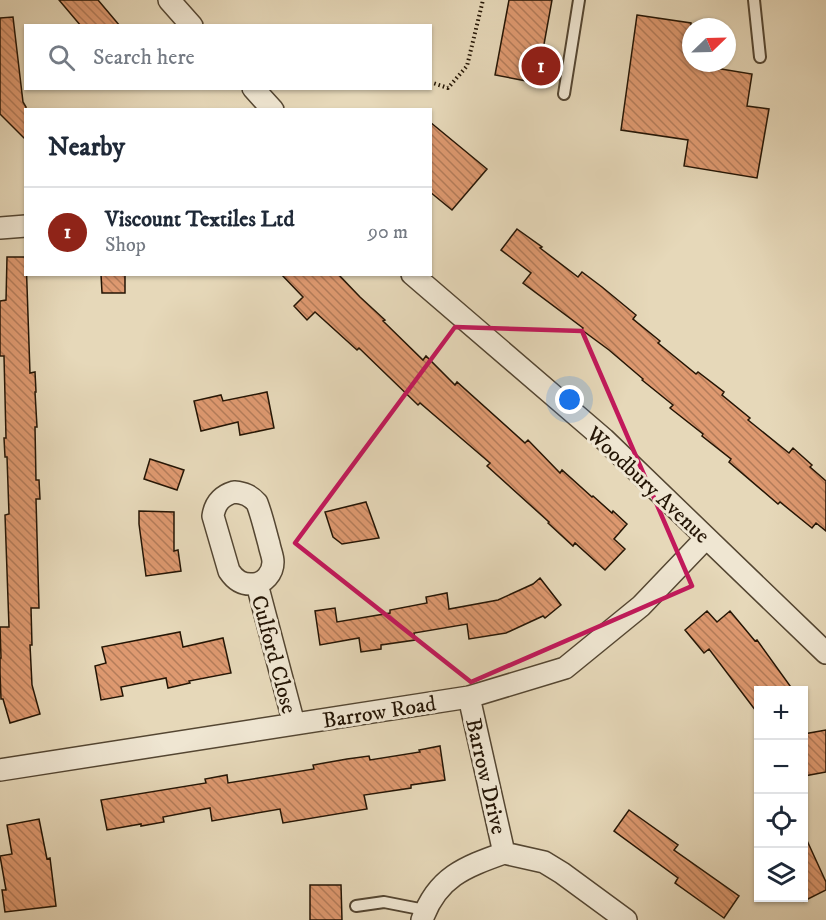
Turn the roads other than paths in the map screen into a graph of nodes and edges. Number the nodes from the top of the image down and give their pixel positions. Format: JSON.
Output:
{"nodes":[{"id":1,"x":169,"y":0,"type":"edge"},
{"id":2,"x":579,"y":0,"type":"edge"},
{"id":3,"x":754,"y":0,"type":"edge"},
{"id":4,"x":190,"y":24,"type":"edge"},
{"id":5,"x":760,"y":57,"type":"dead end"},
{"id":6,"x":564,"y":94,"type":"dead end"},
{"id":7,"x":24,"y":226,"type":"edge"},
{"id":8,"x":0,"y":228,"type":"edge"},
{"id":9,"x":414,"y":276,"type":"edge"},
{"id":10,"x":706,"y":538,"type":"junction"},
{"id":11,"x":257,"y":584,"type":"dead end"},
{"id":12,"x":826,"y":652,"type":"edge"},
{"id":13,"x":469,"y":697,"type":"junction"},
{"id":14,"x":294,"y":724,"type":"junction"},
{"id":15,"x":0,"y":770,"type":"edge"},
{"id":16,"x":504,"y":852,"type":"junction"},
{"id":17,"x":356,"y":906,"type":"dead end"},
{"id":18,"x":424,"y":915,"type":"edge"},
{"id":19,"x":626,"y":920,"type":"edge"}],
"edges":[{"from":1,"to":4,"type":"street"},
{"from":2,"to":6,"type":"lane"},
{"from":3,"to":5,"type":"lane"},
{"from":7,"to":8,"type":"street"},
{"from":9,"to":10,"type":"street","name":"Woodbury Avenue"},
{"from":10,"to":12,"type":"street","name":"Woodbury Avenue"},
{"from":10,"to":13,"type":"street","name":"Barrow Road"},
{"from":11,"to":14,"type":"street","name":"Culford Close"},
{"from":13,"to":14,"type":"street","name":"Barrow Road"},
{"from":13,"to":16,"type":"street","name":"Barrow Drive"},
{"from":14,"to":15,"type":"street","name":"Barrow Road"},
{"from":16,"to":18,"type":"street","name":"Barrow Drive"},
{"from":16,"to":19,"type":"street"},
{"from":17,"to":18,"type":"lane"}]}
